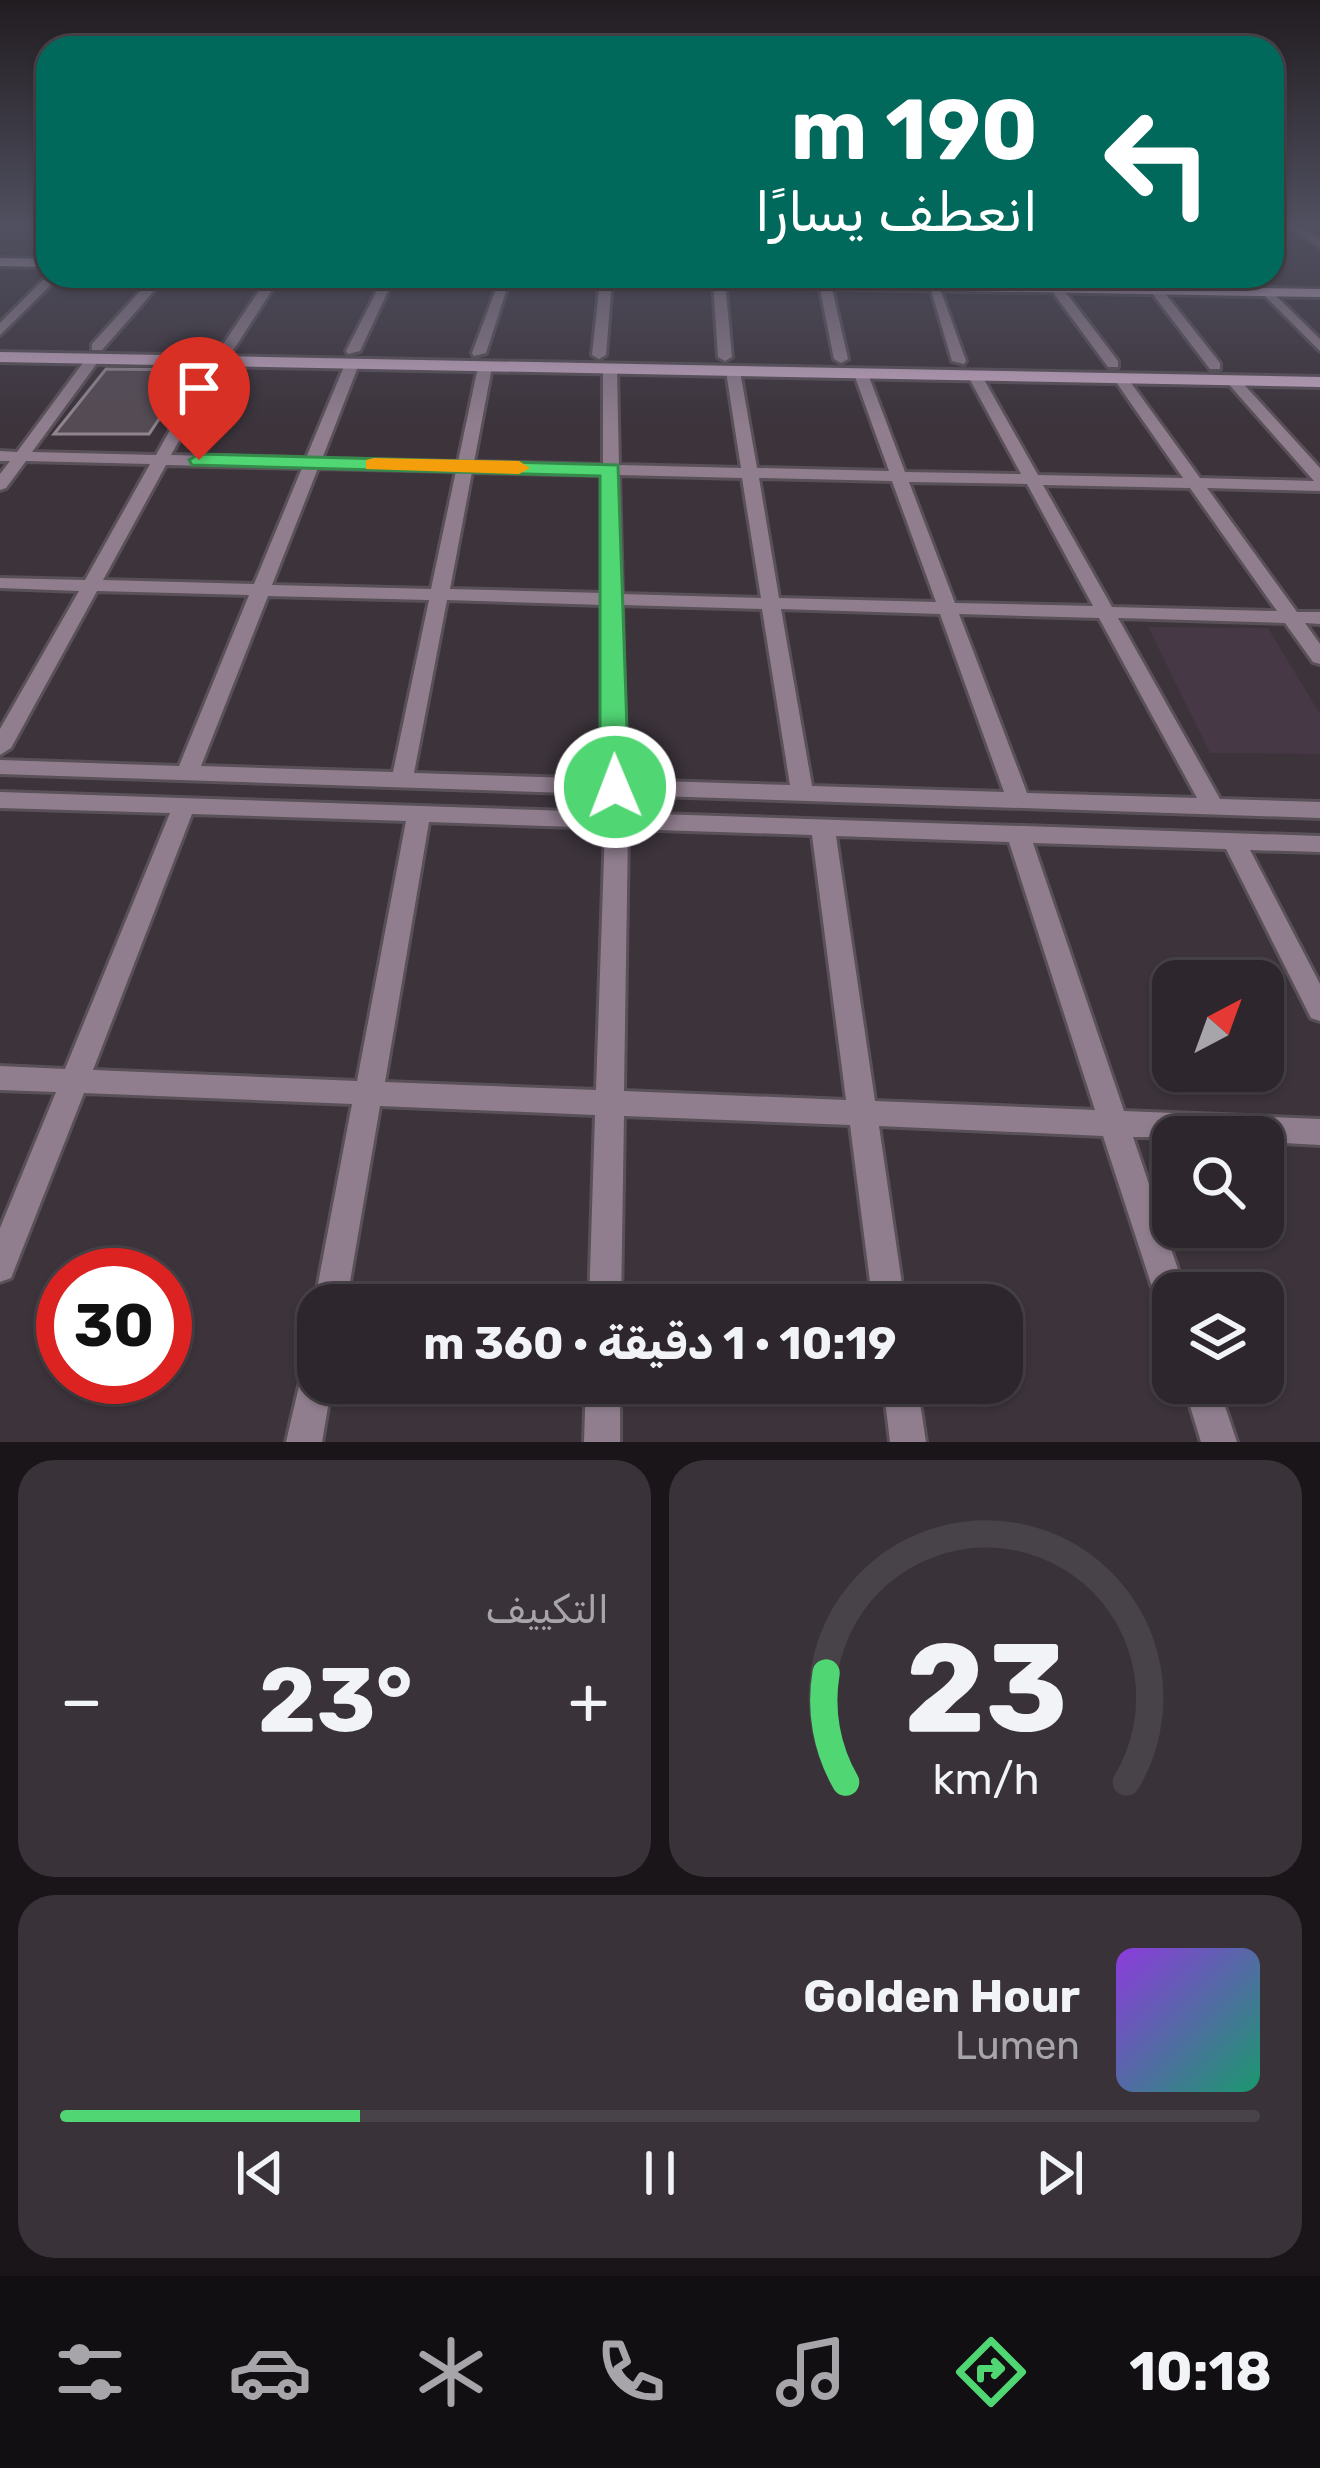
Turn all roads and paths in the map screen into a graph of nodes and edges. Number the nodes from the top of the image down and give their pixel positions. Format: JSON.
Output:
{"nodes":[{"id":1,"x":32,"y":292,"type":"edge"},
{"id":2,"x":147,"y":292,"type":"edge"},
{"id":3,"x":264,"y":292,"type":"edge"},
{"id":4,"x":383,"y":292,"type":"edge"},
{"id":5,"x":500,"y":292,"type":"edge"},
{"id":6,"x":606,"y":292,"type":"edge"},
{"id":7,"x":720,"y":292,"type":"edge"},
{"id":8,"x":826,"y":292,"type":"edge"},
{"id":9,"x":933,"y":292,"type":"edge"},
{"id":10,"x":1058,"y":292,"type":"edge"},
{"id":11,"x":1154,"y":292,"type":"edge"},
{"id":12,"x":1267,"y":292,"type":"edge"},
{"id":13,"x":0,"y":332,"type":"edge"},
{"id":14,"x":0,"y":346,"type":"edge"},
{"id":15,"x":1320,"y":347,"type":"edge"},
{"id":16,"x":95,"y":353,"type":"junction"},
{"id":17,"x":222,"y":356,"type":"junction"},
{"id":18,"x":0,"y":357,"type":"edge"},
{"id":19,"x":352,"y":358,"type":"junction"},
{"id":20,"x":841,"y":359,"type":"junction"},
{"id":21,"x":482,"y":360,"type":"junction"},
{"id":22,"x":958,"y":361,"type":"junction"},
{"id":23,"x":604,"y":362,"type":"junction"},
{"id":24,"x":729,"y":364,"type":"junction"},
{"id":25,"x":1215,"y":366,"type":"junction"},
{"id":26,"x":1320,"y":368,"type":"edge"},
{"id":27,"x":1117,"y":371,"type":"junction"},
{"id":28,"x":861,"y":374,"type":"junction"},
{"id":29,"x":975,"y":376,"type":"junction"},
{"id":30,"x":1233,"y":381,"type":"junction"},
{"id":31,"x":1320,"y":382,"type":"edge"},
{"id":32,"x":0,"y":456,"type":"edge"},
{"id":33,"x":21,"y":457,"type":"junction"},
{"id":34,"x":161,"y":460,"type":"junction"},
{"id":35,"x":312,"y":463,"type":"junction"},
{"id":36,"x":465,"y":466,"type":"junction"},
{"id":37,"x":611,"y":470,"type":"junction"},
{"id":38,"x":750,"y":473,"type":"junction"},
{"id":39,"x":899,"y":476,"type":"junction"},
{"id":40,"x":1032,"y":479,"type":"junction"},
{"id":41,"x":1320,"y":482,"type":"edge"},
{"id":42,"x":1196,"y":483,"type":"junction"},
{"id":43,"x":0,"y":485,"type":"edge"},
{"id":44,"x":0,"y":583,"type":"edge"},
{"id":45,"x":91,"y":585,"type":"junction"},
{"id":46,"x":261,"y":590,"type":"junction"},
{"id":47,"x":440,"y":594,"type":"junction"},
{"id":48,"x":613,"y":599,"type":"junction"},
{"id":49,"x":771,"y":603,"type":"junction"},
{"id":50,"x":947,"y":608,"type":"junction"},
{"id":51,"x":1105,"y":612,"type":"junction"},
{"id":52,"x":1291,"y":617,"type":"junction"},
{"id":53,"x":1320,"y":618,"type":"edge"},
{"id":54,"x":1320,"y":658,"type":"edge"},
{"id":55,"x":0,"y":748,"type":"edge"},
{"id":56,"x":0,"y":767,"type":"edge"},
{"id":57,"x":187,"y":773,"type":"junction"},
{"id":58,"x":402,"y":780,"type":"junction"},
{"id":59,"x":615,"y":787,"type":"junction"},
{"id":60,"x":802,"y":794,"type":"junction"},
{"id":61,"x":0,"y":800,"type":"edge"},
{"id":62,"x":1018,"y":800,"type":"junction"},
{"id":63,"x":184,"y":806,"type":"junction"},
{"id":64,"x":1213,"y":807,"type":"junction"},
{"id":65,"x":1320,"y":810,"type":"edge"},
{"id":66,"x":419,"y":814,"type":"junction"},
{"id":67,"x":617,"y":820,"type":"junction"},
{"id":68,"x":823,"y":827,"type":"junction"},
{"id":69,"x":1018,"y":834,"type":"junction"},
{"id":70,"x":1234,"y":842,"type":"junction"},
{"id":71,"x":1320,"y":844,"type":"edge"},
{"id":72,"x":1320,"y":1010,"type":"edge"},
{"id":73,"x":0,"y":1078,"type":"edge"},
{"id":74,"x":74,"y":1082,"type":"junction"},
{"id":75,"x":368,"y":1094,"type":"junction"},
{"id":76,"x":610,"y":1103,"type":"junction"},
{"id":77,"x":863,"y":1114,"type":"junction"},
{"id":78,"x":1114,"y":1124,"type":"junction"},
{"id":79,"x":1320,"y":1132,"type":"edge"},
{"id":80,"x":0,"y":1267,"type":"edge"},
{"id":81,"x":1163,"y":1272,"type":"edge"},
{"id":82,"x":333,"y":1284,"type":"edge"},
{"id":83,"x":606,"y":1284,"type":"edge"},
{"id":84,"x":887,"y":1284,"type":"edge"},
{"id":85,"x":311,"y":1404,"type":"edge"},
{"id":86,"x":603,"y":1404,"type":"edge"},
{"id":87,"x":903,"y":1404,"type":"edge"},
{"id":88,"x":1207,"y":1404,"type":"edge"},
{"id":89,"x":304,"y":1442,"type":"edge"},
{"id":90,"x":602,"y":1442,"type":"edge"},
{"id":91,"x":908,"y":1442,"type":"edge"},
{"id":92,"x":1219,"y":1442,"type":"edge"}],
"edges":[{"from":1,"to":13,"type":"street"},
{"from":2,"to":16,"type":"street"},
{"from":3,"to":17,"type":"street"},
{"from":4,"to":19,"type":"street"},
{"from":5,"to":21,"type":"street"},
{"from":6,"to":23,"type":"street"},
{"from":7,"to":24,"type":"street"},
{"from":8,"to":20,"type":"street"},
{"from":9,"to":22,"type":"street"},
{"from":10,"to":27,"type":"street"},
{"from":11,"to":25,"type":"street"},
{"from":12,"to":15,"type":"street"},
{"from":14,"to":16,"type":"street"},
{"from":16,"to":17,"type":"street"},
{"from":16,"to":18,"type":"street"},
{"from":16,"to":33,"type":"street"},
{"from":17,"to":19,"type":"street"},
{"from":17,"to":34,"type":"street"},
{"from":19,"to":21,"type":"street"},
{"from":19,"to":35,"type":"street"},
{"from":20,"to":22,"type":"street"},
{"from":20,"to":24,"type":"street"},
{"from":21,"to":23,"type":"street"},
{"from":21,"to":36,"type":"street"},
{"from":22,"to":27,"type":"street"},
{"from":23,"to":24,"type":"street"},
{"from":23,"to":37,"type":"street"},
{"from":24,"to":28,"type":"street"},
{"from":24,"to":38,"type":"street"},
{"from":25,"to":26,"type":"street"},
{"from":25,"to":27,"type":"street"},
{"from":27,"to":29,"type":"street"},
{"from":27,"to":30,"type":"street"},
{"from":27,"to":42,"type":"street"},
{"from":28,"to":29,"type":"street"},
{"from":28,"to":39,"type":"street"},
{"from":29,"to":40,"type":"street"},
{"from":30,"to":31,"type":"street"},
{"from":30,"to":41,"type":"street"},
{"from":32,"to":33,"type":"street"},
{"from":33,"to":34,"type":"street"},
{"from":33,"to":43,"type":"street"},
{"from":34,"to":35,"type":"street"},
{"from":34,"to":45,"type":"street"},
{"from":35,"to":36,"type":"street"},
{"from":35,"to":46,"type":"street"},
{"from":36,"to":37,"type":"street"},
{"from":36,"to":47,"type":"street"},
{"from":37,"to":38,"type":"street"},
{"from":37,"to":48,"type":"street"},
{"from":38,"to":39,"type":"street"},
{"from":38,"to":49,"type":"street"},
{"from":39,"to":40,"type":"street"},
{"from":39,"to":50,"type":"street"},
{"from":40,"to":42,"type":"street"},
{"from":40,"to":51,"type":"street"},
{"from":41,"to":42,"type":"street"},
{"from":42,"to":52,"type":"street"},
{"from":44,"to":45,"type":"street"},
{"from":45,"to":46,"type":"street"},
{"from":45,"to":55,"type":"street"},
{"from":46,"to":47,"type":"street"},
{"from":46,"to":57,"type":"street"},
{"from":47,"to":48,"type":"street"},
{"from":47,"to":58,"type":"street"},
{"from":48,"to":49,"type":"street"},
{"from":48,"to":59,"type":"street"},
{"from":49,"to":50,"type":"street"},
{"from":49,"to":60,"type":"street"},
{"from":50,"to":51,"type":"street"},
{"from":50,"to":62,"type":"street"},
{"from":51,"to":52,"type":"street"},
{"from":51,"to":64,"type":"street"},
{"from":52,"to":53,"type":"street"},
{"from":52,"to":54,"type":"street"},
{"from":56,"to":57,"type":"street"},
{"from":57,"to":58,"type":"street"},
{"from":58,"to":59,"type":"street"},
{"from":59,"to":60,"type":"street"},
{"from":60,"to":62,"type":"street"},
{"from":61,"to":63,"type":"street"},
{"from":62,"to":64,"type":"street"},
{"from":63,"to":66,"type":"street"},
{"from":63,"to":74,"type":"street"},
{"from":64,"to":65,"type":"street"},
{"from":66,"to":67,"type":"street"},
{"from":66,"to":75,"type":"street"},
{"from":67,"to":68,"type":"street"},
{"from":67,"to":76,"type":"street"},
{"from":68,"to":69,"type":"street"},
{"from":68,"to":77,"type":"street"},
{"from":69,"to":70,"type":"street"},
{"from":69,"to":78,"type":"street"},
{"from":70,"to":71,"type":"street"},
{"from":70,"to":72,"type":"street"},
{"from":73,"to":74,"type":"street"},
{"from":74,"to":75,"type":"street"},
{"from":74,"to":80,"type":"street"},
{"from":75,"to":76,"type":"street"},
{"from":75,"to":82,"type":"street"},
{"from":76,"to":77,"type":"street"},
{"from":76,"to":83,"type":"street"},
{"from":77,"to":78,"type":"street"},
{"from":77,"to":84,"type":"street"},
{"from":78,"to":79,"type":"street"},
{"from":78,"to":81,"type":"street"},
{"from":85,"to":89,"type":"street"},
{"from":86,"to":90,"type":"street"},
{"from":87,"to":91,"type":"street"},
{"from":88,"to":92,"type":"street"}]}
